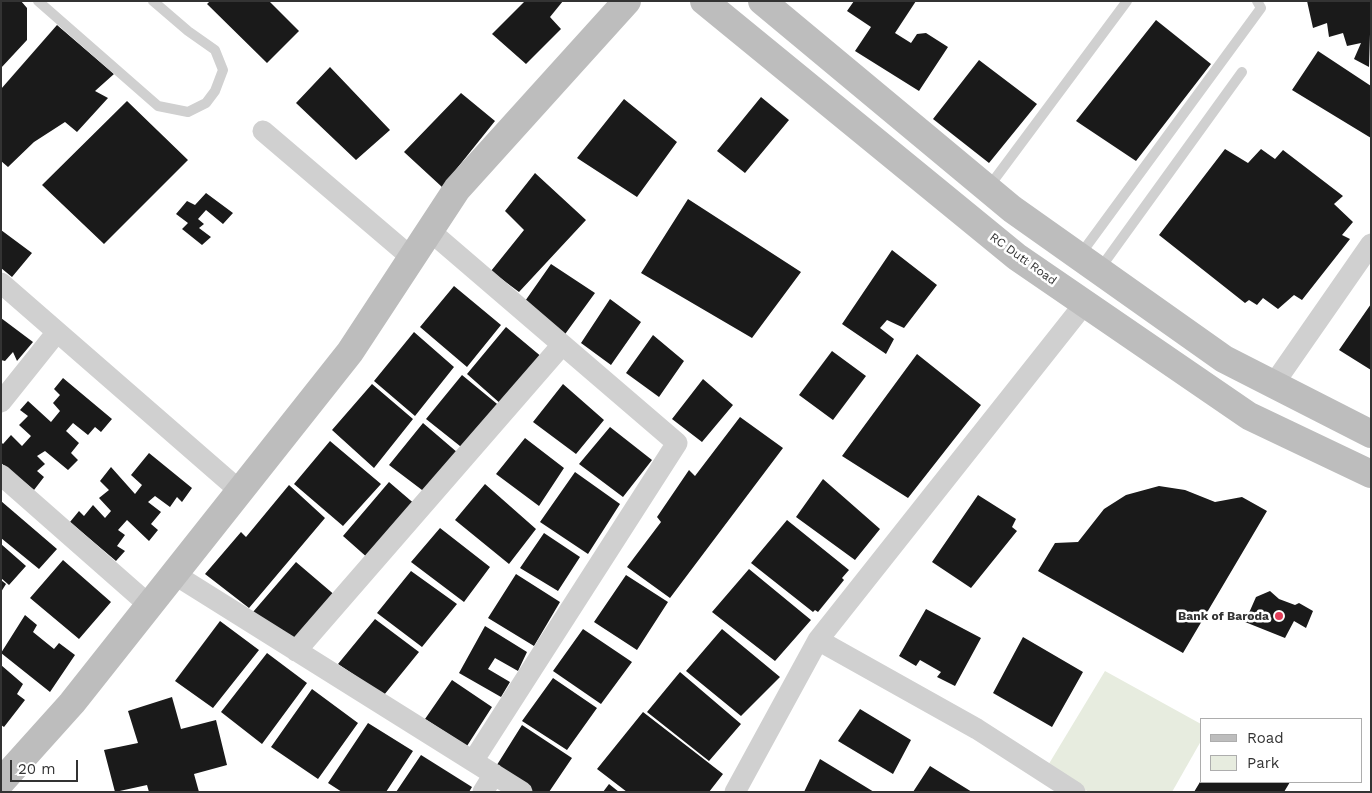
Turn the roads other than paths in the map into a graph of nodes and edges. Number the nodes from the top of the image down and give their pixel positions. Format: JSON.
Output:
{"nodes":[{"id":1,"x":38,"y":1,"type":"edge"},
{"id":2,"x":153,"y":1,"type":"edge"},
{"id":3,"x":627,"y":1,"type":"edge"},
{"id":4,"x":704,"y":1,"type":"edge"},
{"id":5,"x":749,"y":1,"type":"edge"},
{"id":6,"x":762,"y":1,"type":"edge"},
{"id":7,"x":1127,"y":1,"type":"edge"},
{"id":8,"x":1257,"y":1,"type":"edge"},
{"id":9,"x":49,"y":6,"type":"edge"},
{"id":10,"x":790,"y":10,"type":"edge"},
{"id":11,"x":733,"y":24,"type":"junction"},
{"id":12,"x":762,"y":48,"type":"junction"},
{"id":13,"x":1242,"y":72,"type":"dead end"},
{"id":14,"x":263,"y":131,"type":"dead end"},
{"id":15,"x":987,"y":189,"type":"junction"},
{"id":16,"x":430,"y":231,"type":"junction"},
{"id":17,"x":1371,"y":244,"type":"edge"},
{"id":18,"x":412,"y":258,"type":"junction"},
{"id":19,"x":1088,"y":264,"type":"junction"},
{"id":20,"x":1,"y":284,"type":"edge"},
{"id":21,"x":1085,"y":303,"type":"junction"},
{"id":22,"x":57,"y":332,"type":"junction"},
{"id":23,"x":562,"y":345,"type":"junction"},
{"id":24,"x":1273,"y":386,"type":"junction"},
{"id":25,"x":1,"y":402,"type":"edge"},
{"id":26,"x":1371,"y":434,"type":"edge"},
{"id":27,"x":1,"y":474,"type":"edge"},
{"id":28,"x":1371,"y":474,"type":"edge"},
{"id":29,"x":240,"y":491,"type":"junction"},
{"id":30,"x":174,"y":574,"type":"junction"},
{"id":31,"x":150,"y":605,"type":"junction"},
{"id":32,"x":818,"y":640,"type":"junction"},
{"id":33,"x":296,"y":651,"type":"junction"},
{"id":34,"x":473,"y":761,"type":"junction"},
{"id":35,"x":1,"y":782,"type":"edge"},
{"id":36,"x":488,"y":783,"type":"edge"},
{"id":37,"x":522,"y":792,"type":"edge"},
{"id":38,"x":735,"y":792,"type":"edge"},
{"id":39,"x":1075,"y":792,"type":"edge"}],
"edges":[{"from":1,"to":9,"type":"lane"},
{"from":2,"to":9,"type":"lane"},
{"from":3,"to":16,"type":"main road"},
{"from":4,"to":11,"type":"main road","name":"RC Dutt Road"},
{"from":5,"to":11,"type":"main road"},
{"from":6,"to":10,"type":"main road"},
{"from":7,"to":15,"type":"lane"},
{"from":8,"to":19,"type":"lane"},
{"from":10,"to":12,"type":"main road"},
{"from":10,"to":15,"type":"main road"},
{"from":11,"to":12,"type":"main road","name":"RC Dutt Road"},
{"from":12,"to":21,"type":"main road","name":"RC Dutt Road"},
{"from":13,"to":19,"type":"lane"},
{"from":14,"to":18,"type":"street"},
{"from":15,"to":19,"type":"main road"},
{"from":16,"to":18,"type":"main road"},
{"from":16,"to":23,"type":"street"},
{"from":17,"to":24,"type":"street"},
{"from":18,"to":29,"type":"main road"},
{"from":19,"to":24,"type":"main road"},
{"from":20,"to":22,"type":"street"},
{"from":21,"to":28,"type":"main road","name":"RC Dutt Road"},
{"from":21,"to":32,"type":"street"},
{"from":22,"to":25,"type":"street"},
{"from":22,"to":29,"type":"street"},
{"from":23,"to":33,"type":"street"},
{"from":23,"to":34,"type":"street"},
{"from":24,"to":26,"type":"main road"},
{"from":27,"to":31,"type":"street"},
{"from":29,"to":30,"type":"main road"},
{"from":30,"to":31,"type":"main road"},
{"from":30,"to":33,"type":"street"},
{"from":31,"to":35,"type":"main road"},
{"from":32,"to":38,"type":"street"},
{"from":32,"to":39,"type":"street"},
{"from":33,"to":34,"type":"street"},
{"from":34,"to":36,"type":"street"},
{"from":36,"to":37,"type":"street"}]}
